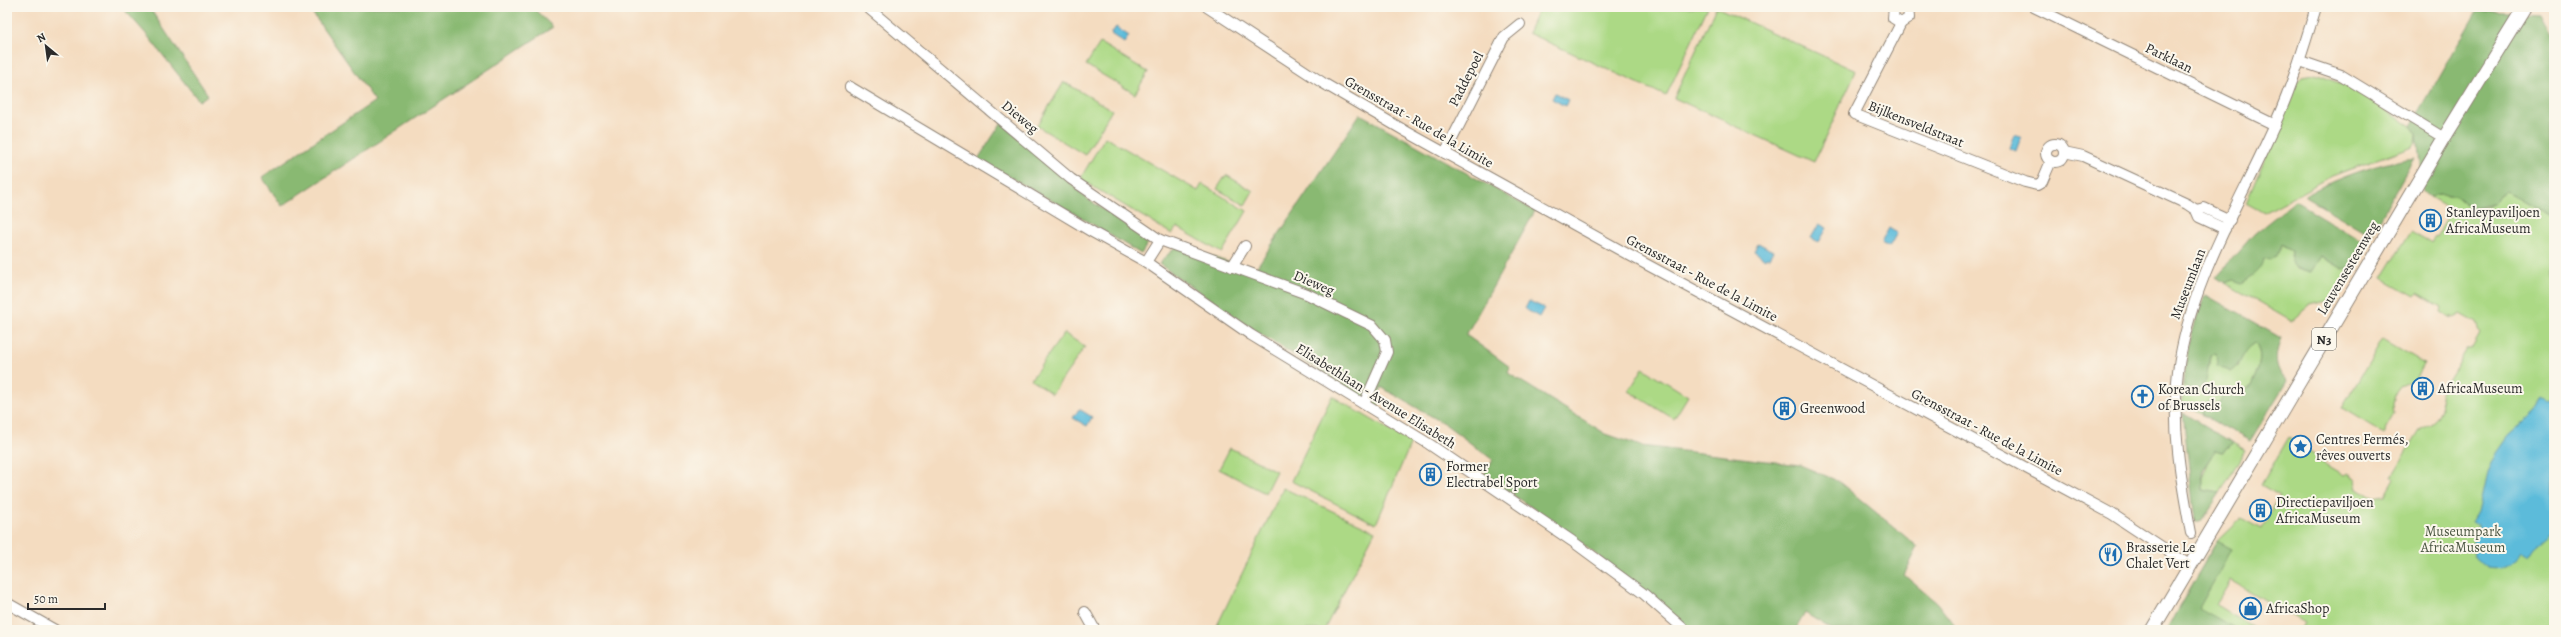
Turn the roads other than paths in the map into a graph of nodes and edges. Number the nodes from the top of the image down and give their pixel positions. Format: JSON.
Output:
{"nodes":[{"id":1,"x":867,"y":7,"type":"edge"},
{"id":2,"x":1207,"y":7,"type":"edge"},
{"id":3,"x":1894,"y":7,"type":"edge"},
{"id":4,"x":1908,"y":7,"type":"edge"},
{"id":5,"x":2034,"y":7,"type":"edge"},
{"id":6,"x":2316,"y":7,"type":"edge"},
{"id":7,"x":2525,"y":7,"type":"edge"},
{"id":8,"x":2053,"y":11,"type":"edge"},
{"id":9,"x":1902,"y":22,"type":"junction"},
{"id":10,"x":1520,"y":24,"type":"dead end"},
{"id":11,"x":2300,"y":61,"type":"junction"},
{"id":12,"x":850,"y":87,"type":"dead end"},
{"id":13,"x":2275,"y":125,"type":"junction"},
{"id":14,"x":2444,"y":138,"type":"junction"},
{"id":15,"x":2064,"y":152,"type":"junction"},
{"id":16,"x":1444,"y":153,"type":"junction"},
{"id":17,"x":2051,"y":161,"type":"junction"},
{"id":18,"x":2227,"y":224,"type":"junction"},
{"id":19,"x":1160,"y":240,"type":"junction"},
{"id":20,"x":1245,"y":246,"type":"dead end"},
{"id":21,"x":1146,"y":262,"type":"junction"},
{"id":22,"x":1232,"y":267,"type":"junction"},
{"id":23,"x":1364,"y":404,"type":"junction"},
{"id":24,"x":2191,"y":533,"type":"dead end"},
{"id":25,"x":2189,"y":565,"type":"junction"},
{"id":26,"x":7,"y":603,"type":"edge"},
{"id":27,"x":1085,"y":612,"type":"dead end"},
{"id":28,"x":55,"y":630,"type":"edge"},
{"id":29,"x":1095,"y":630,"type":"edge"},
{"id":30,"x":1685,"y":630,"type":"edge"},
{"id":31,"x":2152,"y":630,"type":"edge"}],
"edges":[{"from":1,"to":19,"type":"street","name":"Dieweg"},
{"from":2,"to":16,"type":"street","name":"Grensstraat - Rue de la Limite"},
{"from":3,"to":9,"type":"street"},
{"from":4,"to":9,"type":"street","name":"Bijlkensveldstraat"},
{"from":5,"to":8,"type":"street","name":"Parklaan"},
{"from":6,"to":11,"type":"street","name":"Museumlaan"},
{"from":7,"to":14,"type":"main road","name":"Leuvensesteenweg","number":"N3"},
{"from":8,"to":13,"type":"street","name":"Parklaan"},
{"from":9,"to":17,"type":"street","name":"Bijlkensveldstraat"},
{"from":10,"to":16,"type":"street","name":"Paddepoel"},
{"from":11,"to":13,"type":"street","name":"Museumlaan"},
{"from":11,"to":14,"type":"street"},
{"from":12,"to":21,"type":"street","name":"Elisabethlaan - Avenue Elisabeth"},
{"from":13,"to":18,"type":"street","name":"Museumlaan"},
{"from":14,"to":25,"type":"main road","name":"Leuvensesteenweg","number":"N3"},
{"from":15,"to":17,"type":"street"},
{"from":15,"to":17,"type":"street","name":"Bijlkensveldstraat"},
{"from":15,"to":18,"type":"street","name":"Bijlkensveldstraat"},
{"from":16,"to":25,"type":"street","name":"Grensstraat - Rue de la Limite"},
{"from":18,"to":24,"type":"street","name":"Museumlaan"},
{"from":19,"to":21,"type":"street"},
{"from":19,"to":22,"type":"street","name":"Dieweg"},
{"from":20,"to":22,"type":"street"},
{"from":21,"to":23,"type":"street","name":"Elisabethlaan - Avenue Elisabeth"},
{"from":22,"to":23,"type":"street","name":"Dieweg"},
{"from":23,"to":30,"type":"street","name":"Elisabethlaan - Avenue Elisabeth"},
{"from":25,"to":31,"type":"main road","name":"Leuvensesteenweg","number":"N3"},
{"from":26,"to":28,"type":"street"},
{"from":27,"to":29,"type":"street"}]}
